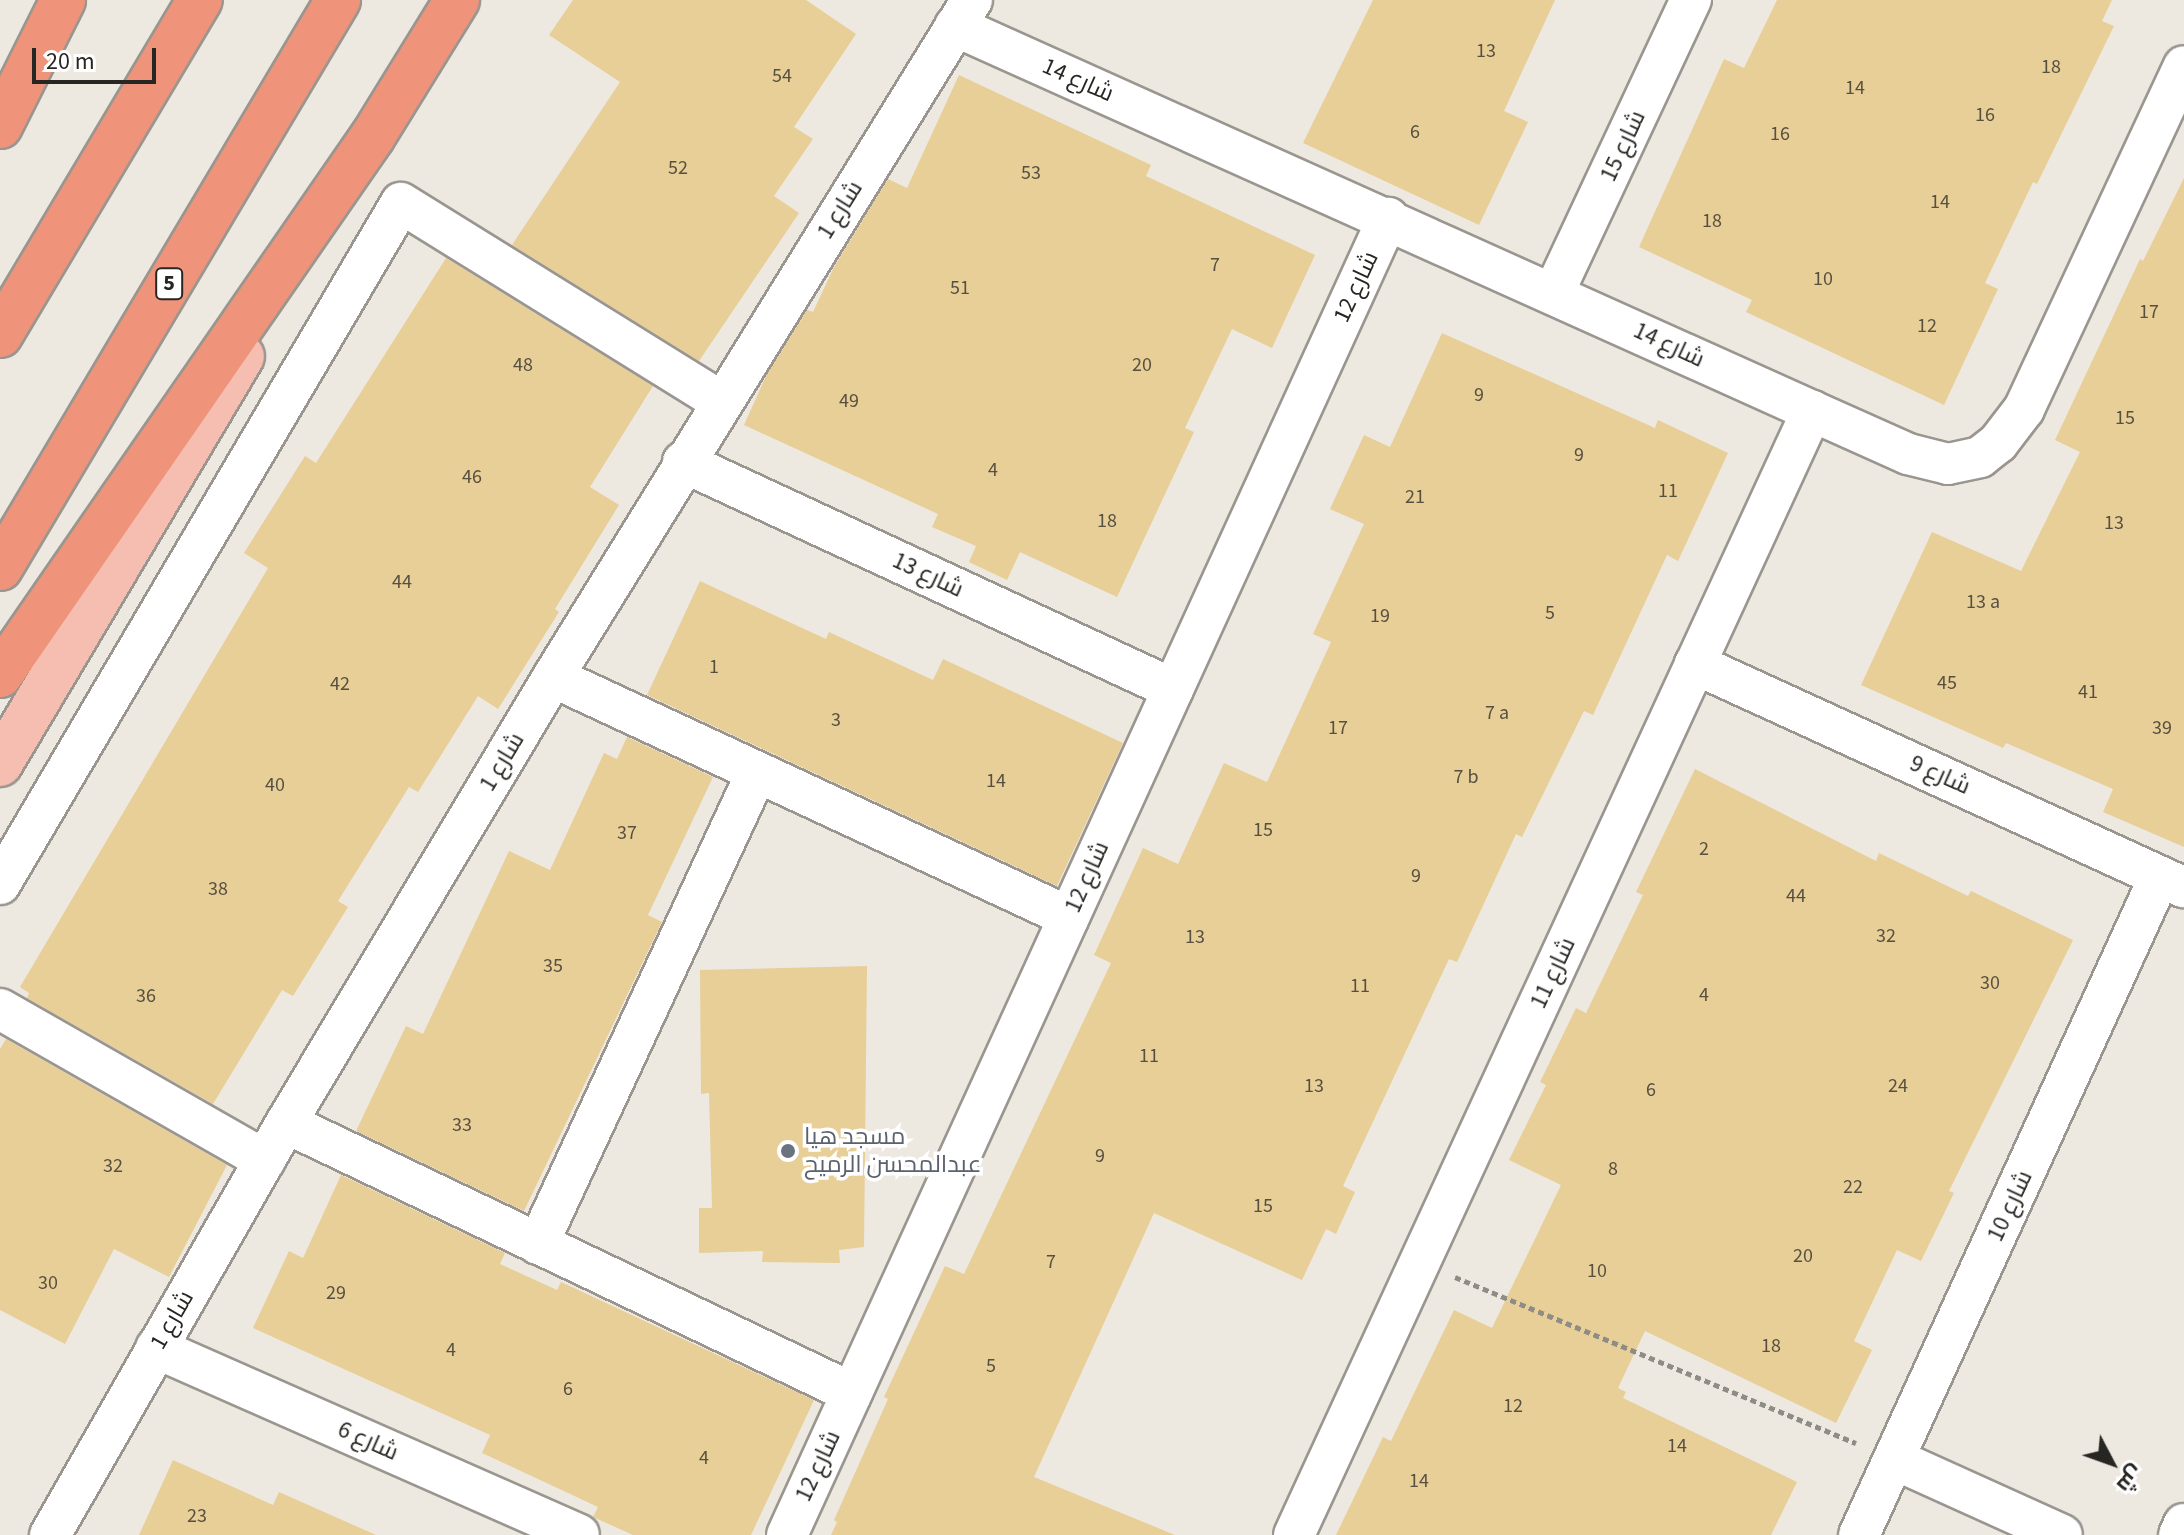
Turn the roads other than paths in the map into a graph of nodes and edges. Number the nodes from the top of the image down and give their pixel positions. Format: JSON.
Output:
{"nodes":[{"id":1,"x":63,"y":0,"type":"edge"},
{"id":2,"x":200,"y":0,"type":"edge"},
{"id":3,"x":338,"y":0,"type":"edge"},
{"id":4,"x":457,"y":0,"type":"edge"},
{"id":5,"x":1691,"y":0,"type":"edge"},
{"id":6,"x":964,"y":13,"type":"edge"},
{"id":7,"x":2184,"y":66,"type":"edge"},
{"id":8,"x":0,"y":126,"type":"edge"},
{"id":9,"x":373,"y":136,"type":"junction"},
{"id":10,"x":1388,"y":218,"type":"junction"},
{"id":11,"x":1554,"y":292,"type":"junction"},
{"id":12,"x":0,"y":335,"type":"edge"},
{"id":13,"x":720,"y":401,"type":"junction"},
{"id":14,"x":1812,"y":411,"type":"junction"},
{"id":15,"x":683,"y":462,"type":"junction"},
{"id":16,"x":0,"y":568,"type":"edge"},
{"id":17,"x":1695,"y":664,"type":"junction"},
{"id":18,"x":0,"y":675,"type":"edge"},
{"id":19,"x":553,"y":677,"type":"junction"},
{"id":20,"x":1173,"y":689,"type":"junction"},
{"id":21,"x":0,"y":764,"type":"edge"},
{"id":22,"x":757,"y":772,"type":"junction"},
{"id":23,"x":2172,"y":882,"type":"edge"},
{"id":24,"x":0,"y":884,"type":"edge"},
{"id":25,"x":1069,"y":917,"type":"junction"},
{"id":26,"x":0,"y":1009,"type":"edge"},
{"id":27,"x":286,"y":1123,"type":"junction"},
{"id":28,"x":265,"y":1160,"type":"junction"},
{"id":29,"x":538,"y":1244,"type":"junction"},
{"id":30,"x":156,"y":1348,"type":"junction"},
{"id":31,"x":852,"y":1393,"type":"junction"},
{"id":32,"x":1894,"y":1459,"type":"junction"},
{"id":33,"x":2184,"y":1524,"type":"edge"},
{"id":34,"x":50,"y":1535,"type":"edge"},
{"id":35,"x":579,"y":1535,"type":"edge"},
{"id":36,"x":787,"y":1535,"type":"edge"},
{"id":37,"x":1294,"y":1535,"type":"edge"},
{"id":38,"x":1859,"y":1535,"type":"edge"},
{"id":39,"x":2062,"y":1535,"type":"edge"},
{"id":40,"x":2179,"y":1535,"type":"edge"}],
"edges":[{"from":1,"to":8,"type":"highway"},
{"from":2,"to":12,"type":"highway"},
{"from":3,"to":16,"type":"highway","number":"5"},
{"from":4,"to":9,"type":"highway"},
{"from":5,"to":11,"type":"street","name":"شارع 15"},
{"from":6,"to":10,"type":"street","name":"شارع 14"},
{"from":6,"to":13,"type":"street","name":"شارع 1"},
{"from":7,"to":14,"type":"street","name":"شارع 14"},
{"from":9,"to":18,"type":"highway"},
{"from":9,"to":21,"type":"main road"},
{"from":10,"to":11,"type":"street","name":"شارع 14"},
{"from":10,"to":20,"type":"street","name":"شارع 12"},
{"from":11,"to":14,"type":"street","name":"شارع 14"},
{"from":13,"to":15,"type":"street","name":"شارع 1"},
{"from":13,"to":24,"type":"street"},
{"from":14,"to":17,"type":"street","name":"شارع 11"},
{"from":15,"to":19,"type":"street","name":"شارع 1"},
{"from":15,"to":20,"type":"street","name":"شارع 13"},
{"from":17,"to":23,"type":"street","name":"شارع 9"},
{"from":17,"to":37,"type":"street","name":"شارع 11"},
{"from":19,"to":22,"type":"street"},
{"from":19,"to":27,"type":"street","name":"شارع 1"},
{"from":20,"to":25,"type":"street","name":"شارع 12"},
{"from":22,"to":25,"type":"street"},
{"from":22,"to":29,"type":"street"},
{"from":23,"to":32,"type":"street","name":"شارع 10"},
{"from":25,"to":31,"type":"street","name":"شارع 12"},
{"from":26,"to":28,"type":"street"},
{"from":27,"to":28,"type":"street","name":"شارع 1"},
{"from":27,"to":29,"type":"street"},
{"from":28,"to":30,"type":"street","name":"شارع 1"},
{"from":29,"to":31,"type":"street"},
{"from":30,"to":34,"type":"street","name":"شارع 1"},
{"from":30,"to":35,"type":"street","name":"شارع 6"},
{"from":31,"to":36,"type":"street","name":"شارع 12"},
{"from":32,"to":38,"type":"street","name":"شارع 10"},
{"from":32,"to":39,"type":"street"},
{"from":33,"to":40,"type":"street"}]}
